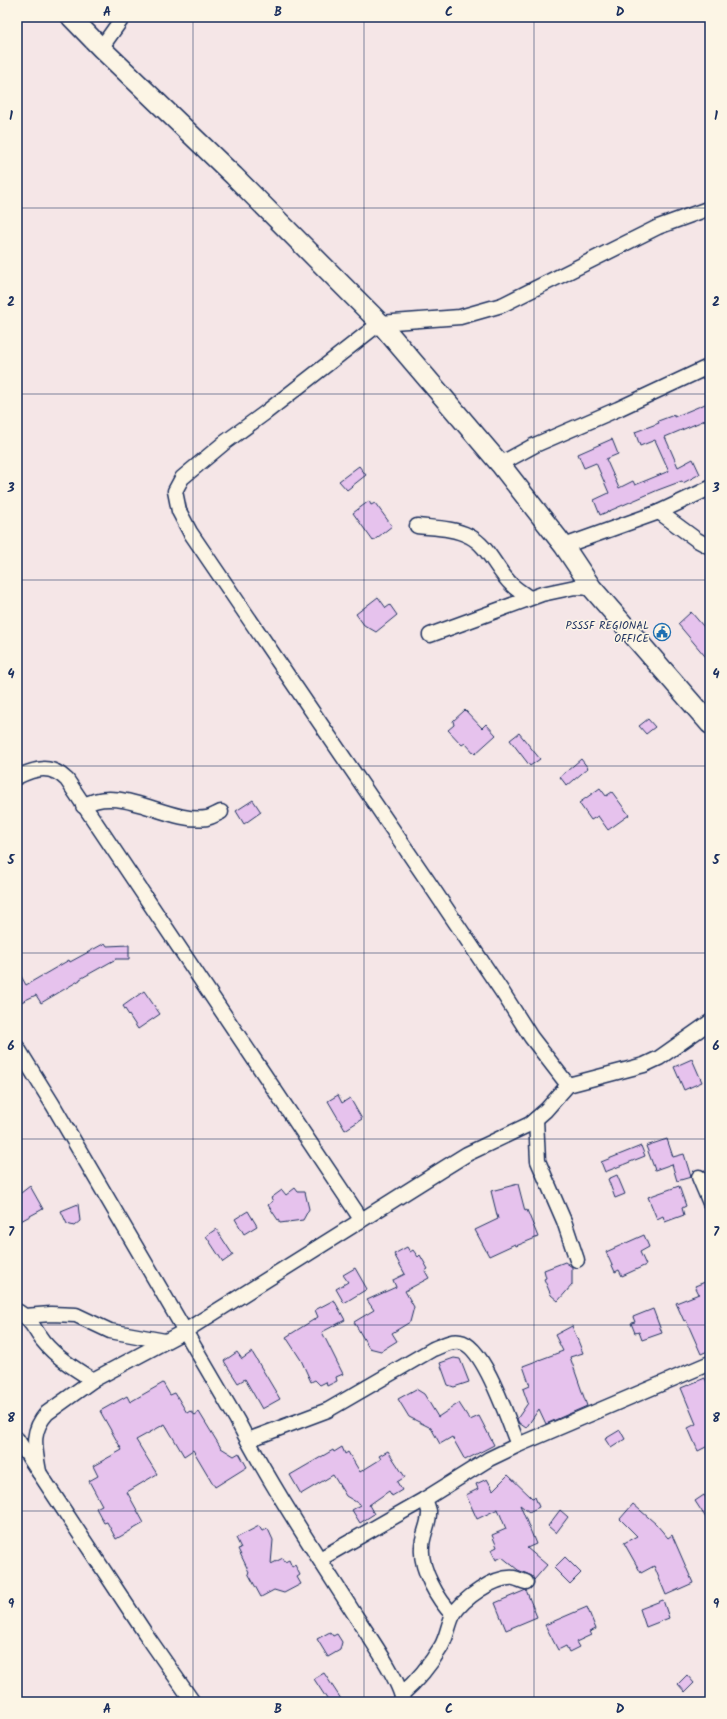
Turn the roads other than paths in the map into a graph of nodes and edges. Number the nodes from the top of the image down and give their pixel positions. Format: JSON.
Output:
{"nodes":[{"id":1,"x":71,"y":17,"type":"edge"},
{"id":2,"x":124,"y":17,"type":"edge"},
{"id":3,"x":101,"y":48,"type":"junction"},
{"id":4,"x":710,"y":208,"type":"edge"},
{"id":5,"x":380,"y":323,"type":"junction"},
{"id":6,"x":710,"y":366,"type":"edge"},
{"id":7,"x":500,"y":464,"type":"junction"},
{"id":8,"x":710,"y":488,"type":"edge"},
{"id":9,"x":659,"y":512,"type":"junction"},
{"id":10,"x":417,"y":526,"type":"dead end"},
{"id":11,"x":564,"y":546,"type":"junction"},
{"id":12,"x":710,"y":547,"type":"edge"},
{"id":13,"x":592,"y":588,"type":"junction"},
{"id":14,"x":530,"y":598,"type":"junction"},
{"id":15,"x":430,"y":635,"type":"dead end"},
{"id":16,"x":710,"y":724,"type":"edge"},
{"id":17,"x":17,"y":777,"type":"edge"},
{"id":18,"x":84,"y":806,"type":"junction"},
{"id":19,"x":221,"y":812,"type":"dead end"},
{"id":20,"x":710,"y":1022,"type":"edge"},
{"id":21,"x":17,"y":1046,"type":"edge"},
{"id":22,"x":568,"y":1085,"type":"junction"},
{"id":23,"x":536,"y":1119,"type":"junction"},
{"id":24,"x":699,"y":1177,"type":"dead end"},
{"id":25,"x":710,"y":1203,"type":"edge"},
{"id":26,"x":361,"y":1219,"type":"junction"},
{"id":27,"x":577,"y":1260,"type":"dead end"},
{"id":28,"x":21,"y":1313,"type":"edge"},
{"id":29,"x":185,"y":1331,"type":"junction"},
{"id":30,"x":165,"y":1341,"type":"junction"},
{"id":31,"x":710,"y":1363,"type":"edge"},
{"id":32,"x":93,"y":1380,"type":"junction"},
{"id":33,"x":17,"y":1439,"type":"edge"},
{"id":34,"x":248,"y":1440,"type":"junction"},
{"id":35,"x":518,"y":1445,"type":"junction"},
{"id":36,"x":38,"y":1472,"type":"junction"},
{"id":37,"x":425,"y":1499,"type":"junction"},
{"id":38,"x":320,"y":1559,"type":"junction"},
{"id":39,"x":526,"y":1582,"type":"dead end"},
{"id":40,"x":453,"y":1615,"type":"junction"},
{"id":41,"x":402,"y":1698,"type":"edge"},
{"id":42,"x":193,"y":1702,"type":"edge"}],
"edges":[{"from":1,"to":3,"type":"street"},
{"from":2,"to":3,"type":"street"},
{"from":3,"to":5,"type":"street"},
{"from":4,"to":5,"type":"street"},
{"from":5,"to":7,"type":"street"},
{"from":5,"to":22,"type":"street"},
{"from":6,"to":7,"type":"street"},
{"from":7,"to":11,"type":"street"},
{"from":8,"to":9,"type":"street"},
{"from":9,"to":11,"type":"street"},
{"from":9,"to":12,"type":"street"},
{"from":10,"to":14,"type":"street"},
{"from":11,"to":13,"type":"street"},
{"from":13,"to":14,"type":"street"},
{"from":13,"to":16,"type":"street"},
{"from":14,"to":15,"type":"street"},
{"from":17,"to":18,"type":"street"},
{"from":18,"to":19,"type":"street"},
{"from":18,"to":26,"type":"street"},
{"from":20,"to":22,"type":"street"},
{"from":21,"to":29,"type":"street"},
{"from":22,"to":23,"type":"street"},
{"from":23,"to":26,"type":"street"},
{"from":23,"to":27,"type":"street"},
{"from":24,"to":25,"type":"street"},
{"from":26,"to":29,"type":"street"},
{"from":28,"to":30,"type":"street"},
{"from":28,"to":32,"type":"street"},
{"from":29,"to":30,"type":"street"},
{"from":29,"to":34,"type":"street"},
{"from":30,"to":32,"type":"street"},
{"from":31,"to":35,"type":"street"},
{"from":32,"to":36,"type":"street"},
{"from":33,"to":36,"type":"street"},
{"from":34,"to":35,"type":"street"},
{"from":34,"to":38,"type":"street"},
{"from":35,"to":37,"type":"street"},
{"from":36,"to":42,"type":"street"},
{"from":37,"to":38,"type":"street"},
{"from":37,"to":40,"type":"street"},
{"from":38,"to":41,"type":"street"},
{"from":39,"to":40,"type":"street"},
{"from":40,"to":41,"type":"street"}]}
